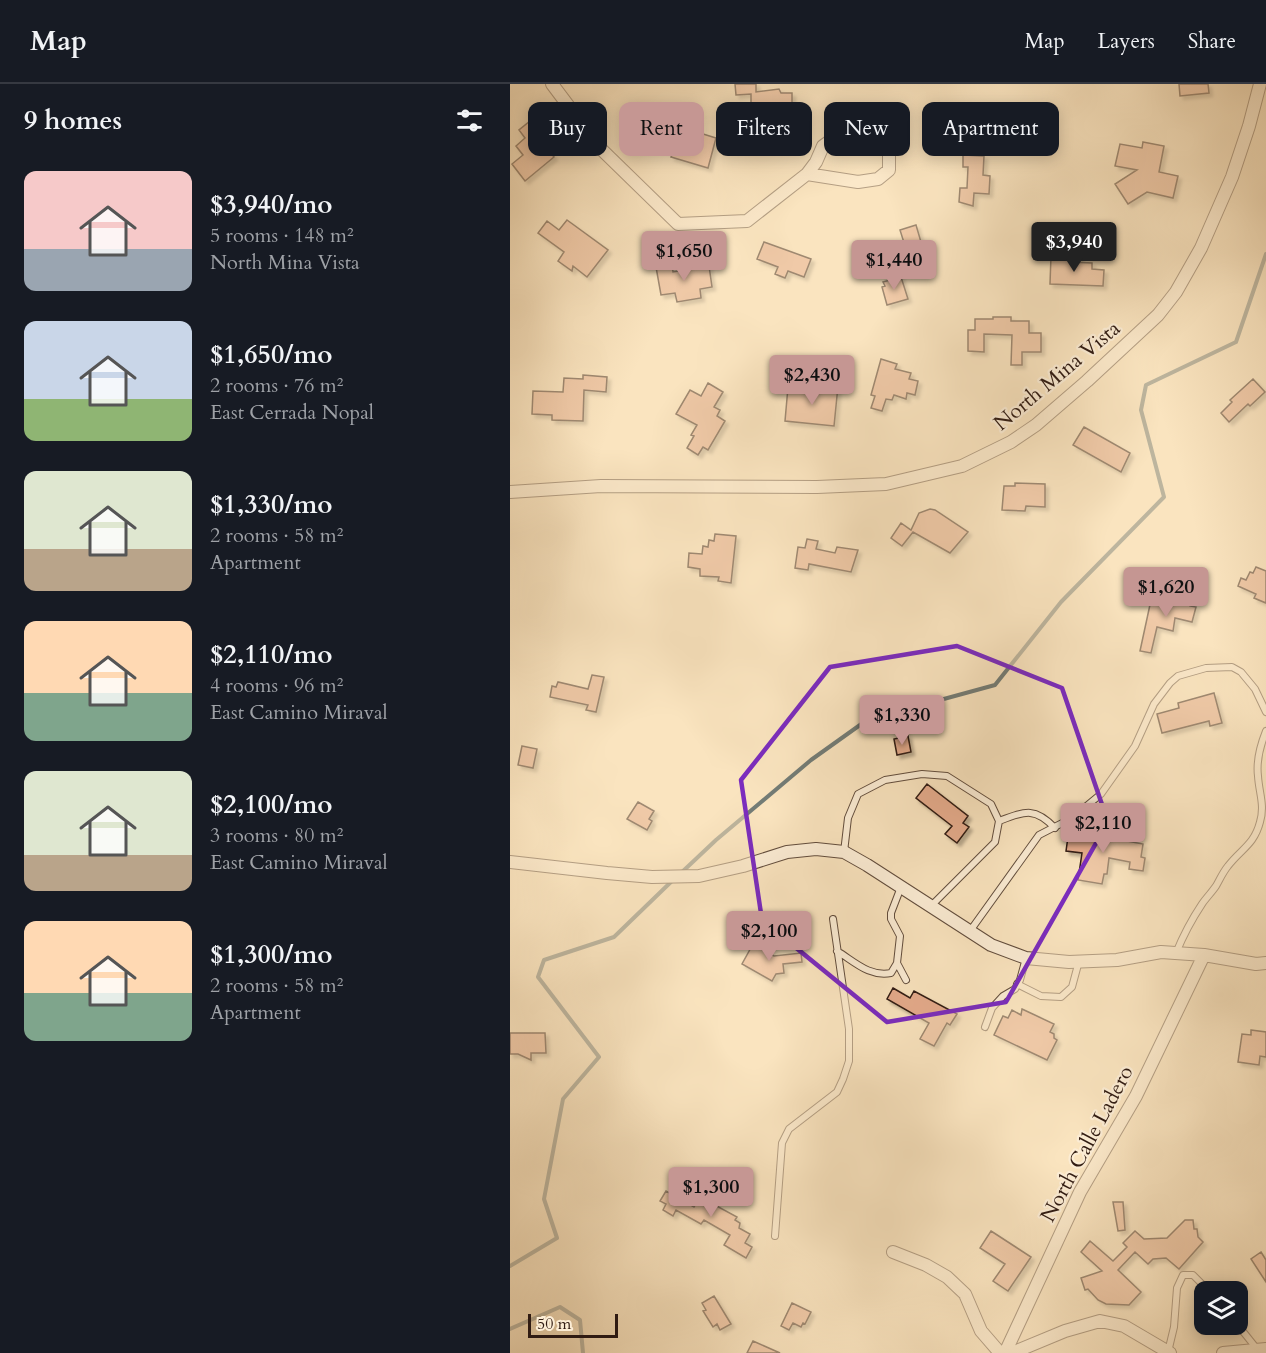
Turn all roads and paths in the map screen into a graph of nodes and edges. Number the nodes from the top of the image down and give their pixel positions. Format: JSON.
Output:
{"nodes":[{"id":1,"x":552,"y":84,"type":"edge"},
{"id":2,"x":1260,"y":84,"type":"edge"},
{"id":3,"x":807,"y":174,"type":"junction"},
{"id":4,"x":510,"y":492,"type":"edge"},
{"id":5,"x":1266,"y":712,"type":"edge"},
{"id":6,"x":1266,"y":731,"type":"edge"},
{"id":7,"x":999,"y":821,"type":"junction"},
{"id":8,"x":1055,"y":828,"type":"junction"},
{"id":9,"x":844,"y":852,"type":"junction"},
{"id":10,"x":510,"y":862,"type":"edge"},
{"id":11,"x":901,"y":887,"type":"junction"},
{"id":12,"x":931,"y":906,"type":"junction"},
{"id":13,"x":833,"y":919,"type":"dead end"},
{"id":14,"x":970,"y":931,"type":"junction"},
{"id":15,"x":837,"y":951,"type":"junction"},
{"id":16,"x":1176,"y":953,"type":"junction"},
{"id":17,"x":1204,"y":955,"type":"junction"},
{"id":18,"x":1026,"y":958,"type":"junction"},
{"id":19,"x":1079,"y":962,"type":"junction"},
{"id":20,"x":897,"y":963,"type":"junction"},
{"id":21,"x":1266,"y":963,"type":"edge"},
{"id":22,"x":906,"y":980,"type":"dead end"},
{"id":23,"x":1017,"y":984,"type":"junction"},
{"id":24,"x":985,"y":1027,"type":"dead end"},
{"id":25,"x":775,"y":1236,"type":"dead end"},
{"id":26,"x":893,"y":1252,"type":"dead end"},
{"id":27,"x":1200,"y":1281,"type":"edge"},
{"id":28,"x":1248,"y":1335,"type":"edge"},
{"id":29,"x":1262,"y":1349,"type":"edge"},
{"id":30,"x":1000,"y":1353,"type":"edge"},
{"id":31,"x":1005,"y":1353,"type":"edge"},
{"id":32,"x":1012,"y":1353,"type":"edge"},
{"id":33,"x":1169,"y":1353,"type":"edge"},
{"id":34,"x":1223,"y":1353,"type":"edge"}],
"edges":[{"from":1,"to":3,"type":"street"},
{"from":2,"to":4,"type":"street","name":"North Mina Vista"},
{"from":3,"to":3,"type":"street"},
{"from":5,"to":8,"type":"lane"},
{"from":6,"to":16,"type":"lane"},
{"from":7,"to":8,"type":"lane"},
{"from":7,"to":9,"type":"lane"},
{"from":7,"to":12,"type":"lane"},
{"from":8,"to":14,"type":"lane"},
{"from":9,"to":10,"type":"street"},
{"from":9,"to":11,"type":"street"},
{"from":11,"to":12,"type":"street"},
{"from":11,"to":20,"type":"lane"},
{"from":12,"to":14,"type":"street"},
{"from":13,"to":15,"type":"lane"},
{"from":14,"to":18,"type":"street"},
{"from":15,"to":20,"type":"lane"},
{"from":15,"to":25,"type":"lane"},
{"from":16,"to":17,"type":"street"},
{"from":16,"to":19,"type":"street"},
{"from":17,"to":21,"type":"street"},
{"from":17,"to":31,"type":"street","name":"North Calle Ladero"},
{"from":18,"to":19,"type":"street"},
{"from":18,"to":23,"type":"lane"},
{"from":19,"to":23,"type":"lane"},
{"from":20,"to":22,"type":"lane"},
{"from":23,"to":24,"type":"lane"},
{"from":26,"to":30,"type":"street"},
{"from":27,"to":33,"type":"lane"},
{"from":28,"to":29,"type":"lane"},
{"from":29,"to":34,"type":"street"},
{"from":32,"to":33,"type":"street"}]}
